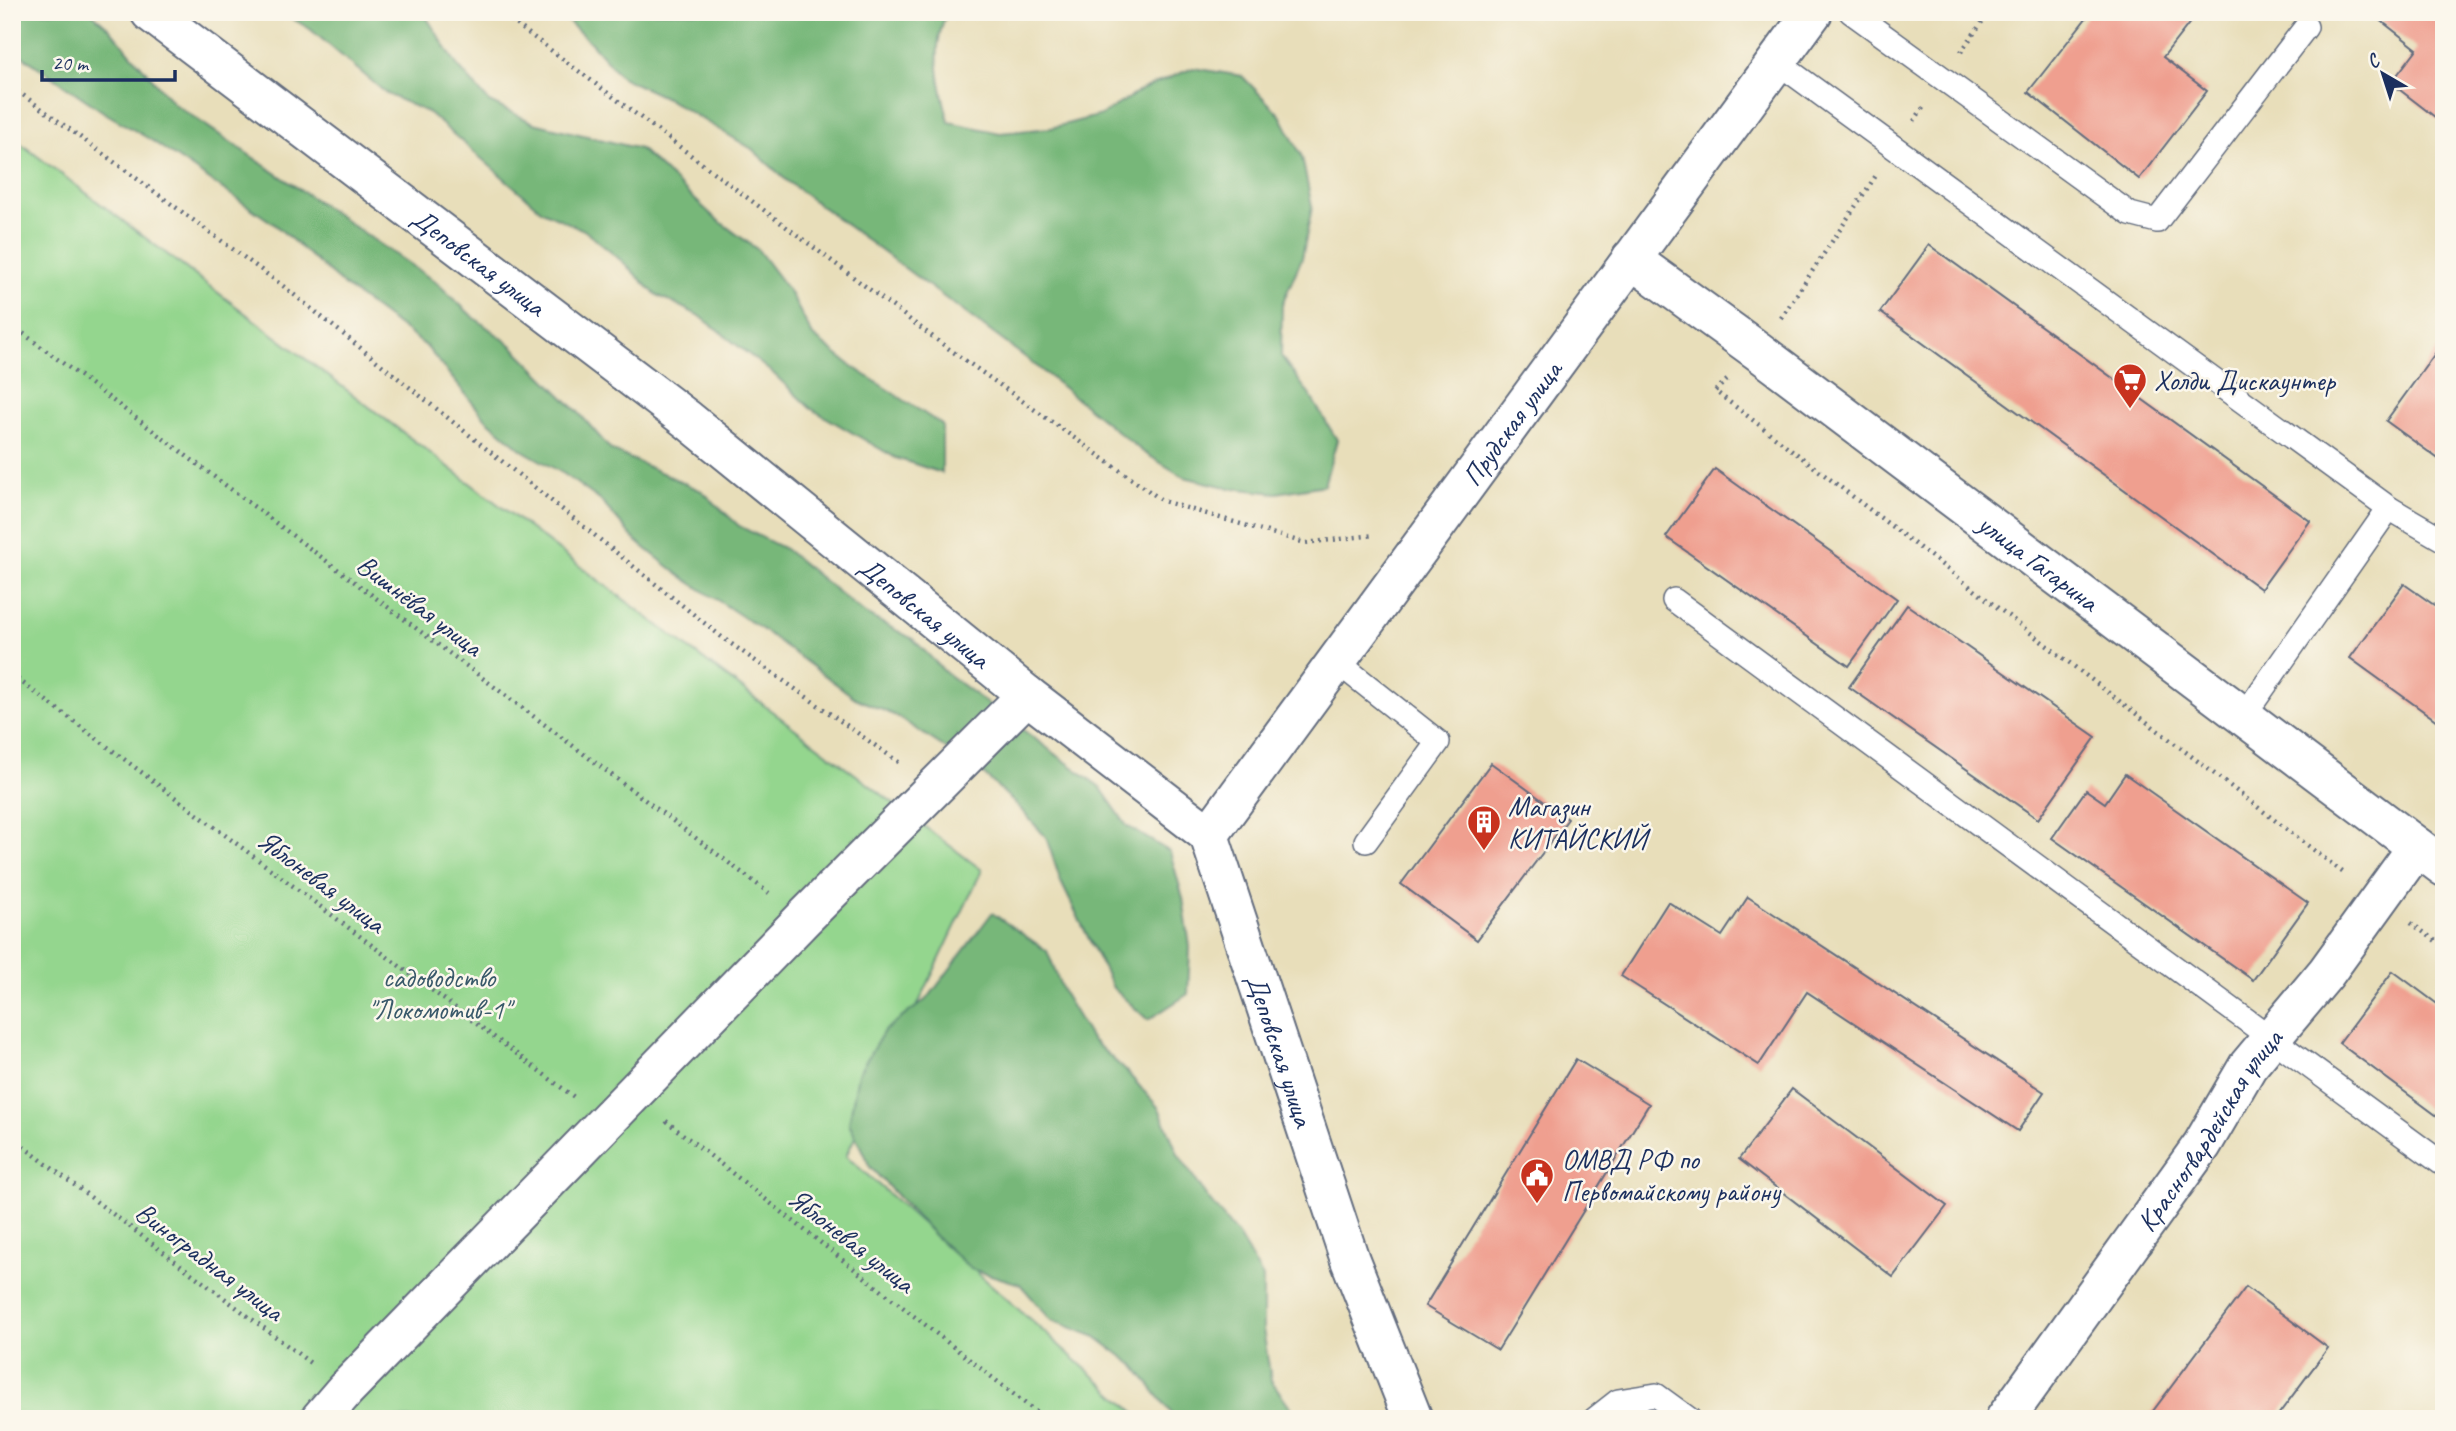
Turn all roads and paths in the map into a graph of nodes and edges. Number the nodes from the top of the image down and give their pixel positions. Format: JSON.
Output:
{"nodes":[{"id":1,"x":150,"y":12,"type":"edge"},
{"id":2,"x":500,"y":12,"type":"edge"},
{"id":3,"x":1813,"y":12,"type":"edge"},
{"id":4,"x":1851,"y":12,"type":"edge"},
{"id":5,"x":2306,"y":27,"type":"dead end"},
{"id":6,"x":1777,"y":62,"type":"junction"},
{"id":7,"x":12,"y":87,"type":"edge"},
{"id":8,"x":1631,"y":259,"type":"junction"},
{"id":9,"x":12,"y":325,"type":"edge"},
{"id":10,"x":2389,"y":508,"type":"junction"},
{"id":11,"x":1433,"y":529,"type":"junction"},
{"id":12,"x":2444,"y":540,"type":"edge"},
{"id":13,"x":1674,"y":600,"type":"dead end"},
{"id":14,"x":1336,"y":661,"type":"junction"},
{"id":15,"x":12,"y":675,"type":"edge"},
{"id":16,"x":1027,"y":695,"type":"junction"},
{"id":17,"x":2243,"y":717,"type":"junction"},
{"id":18,"x":935,"y":787,"type":"junction"},
{"id":19,"x":1209,"y":835,"type":"junction"},
{"id":20,"x":1366,"y":841,"type":"dead end"},
{"id":21,"x":2430,"y":857,"type":"edge"},
{"id":22,"x":803,"y":919,"type":"junction"},
{"id":23,"x":2269,"y":1038,"type":"junction"},
{"id":24,"x":632,"y":1094,"type":"junction"},
{"id":25,"x":606,"y":1121,"type":"junction"},
{"id":26,"x":12,"y":1138,"type":"edge"},
{"id":27,"x":2444,"y":1165,"type":"edge"},
{"id":28,"x":345,"y":1390,"type":"junction"},
{"id":29,"x":320,"y":1419,"type":"edge"},
{"id":30,"x":1045,"y":1419,"type":"edge"},
{"id":31,"x":1413,"y":1419,"type":"edge"},
{"id":32,"x":1595,"y":1419,"type":"edge"},
{"id":33,"x":1689,"y":1419,"type":"edge"},
{"id":34,"x":2005,"y":1419,"type":"edge"}],
"edges":[{"from":1,"to":16,"type":"street","name":"Деповская улица"},
{"from":2,"to":11,"type":"path"},
{"from":3,"to":6,"type":"street","name":"Прудская улица"},
{"from":4,"to":5,"type":"lane"},
{"from":6,"to":8,"type":"street","name":"Прудская улица"},
{"from":6,"to":10,"type":"lane"},
{"from":7,"to":18,"type":"path"},
{"from":8,"to":11,"type":"street","name":"Прудская улица"},
{"from":8,"to":17,"type":"street","name":"улица Гагарина"},
{"from":9,"to":22,"type":"path","name":"Вишнёвая улица"},
{"from":10,"to":12,"type":"lane"},
{"from":10,"to":17,"type":"lane"},
{"from":11,"to":14,"type":"street","name":"Прудская улица"},
{"from":13,"to":23,"type":"lane"},
{"from":14,"to":19,"type":"street","name":"Прудская улица"},
{"from":14,"to":20,"type":"lane"},
{"from":15,"to":25,"type":"path","name":"Яблоневая улица"},
{"from":16,"to":18,"type":"street"},
{"from":16,"to":19,"type":"street","name":"Деповская улица"},
{"from":17,"to":21,"type":"street","name":"улица Гагарина"},
{"from":18,"to":22,"type":"street"},
{"from":19,"to":31,"type":"street","name":"Деповская улица"},
{"from":21,"to":23,"type":"street","name":"Красногвардейская улица"},
{"from":22,"to":24,"type":"street"},
{"from":23,"to":27,"type":"lane"},
{"from":23,"to":34,"type":"street","name":"Красногвардейская улица"},
{"from":24,"to":25,"type":"street"},
{"from":24,"to":30,"type":"path","name":"Яблоневая улица"},
{"from":25,"to":28,"type":"street"},
{"from":26,"to":28,"type":"path","name":"Виноградная улица"},
{"from":28,"to":29,"type":"street"},
{"from":32,"to":33,"type":"lane"}]}
